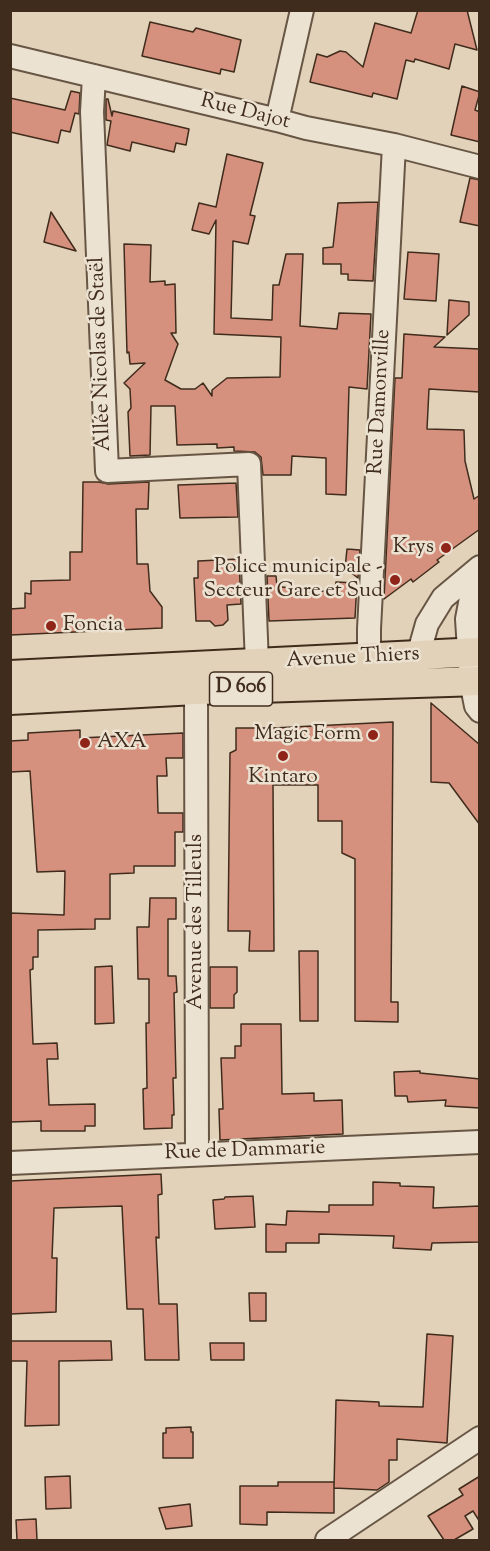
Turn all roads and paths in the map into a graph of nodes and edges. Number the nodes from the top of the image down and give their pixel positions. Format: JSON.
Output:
{"nodes":[{"id":1,"x":302,"y":10,"type":"edge"},
{"id":2,"x":10,"y":56,"type":"edge"},
{"id":3,"x":94,"y":76,"type":"junction"},
{"id":4,"x":277,"y":120,"type":"junction"},
{"id":5,"x":394,"y":146,"type":"junction"},
{"id":6,"x":480,"y":167,"type":"edge"},
{"id":7,"x":480,"y":567,"type":"edge"},
{"id":8,"x":475,"y":592,"type":"edge"},
{"id":9,"x":443,"y":598,"type":"junction"},
{"id":10,"x":474,"y":652,"type":"edge"},
{"id":11,"x":418,"y":656,"type":"junction"},
{"id":12,"x":369,"y":658,"type":"junction"},
{"id":13,"x":257,"y":664,"type":"junction"},
{"id":14,"x":10,"y":675,"type":"edge"},
{"id":15,"x":476,"y":681,"type":"edge"},
{"id":16,"x":196,"y":690,"type":"junction"},
{"id":17,"x":10,"y":700,"type":"edge"},
{"id":18,"x":480,"y":711,"type":"edge"},
{"id":19,"x":480,"y":1142,"type":"edge"},
{"id":20,"x":197,"y":1154,"type":"junction"},
{"id":21,"x":10,"y":1163,"type":"edge"},
{"id":22,"x":480,"y":1438,"type":"edge"},
{"id":23,"x":327,"y":1540,"type":"edge"}],
"edges":[{"from":1,"to":4,"type":"street"},
{"from":2,"to":3,"type":"street","name":"Rue Dajot"},
{"from":3,"to":4,"type":"street","name":"Rue Dajot"},
{"from":3,"to":13,"type":"street","name":"Allée Nicolas de Staël"},
{"from":4,"to":5,"type":"street","name":"Rue Dajot"},
{"from":5,"to":6,"type":"street","name":"Rue Dajot"},
{"from":5,"to":12,"type":"street","name":"Rue Damonville"},
{"from":7,"to":9,"type":"street"},
{"from":8,"to":9,"type":"street"},
{"from":8,"to":10,"type":"street"},
{"from":9,"to":11,"type":"street"},
{"from":10,"to":11,"type":"main road","name":"Avenue Thiers","number":"D 606"},
{"from":10,"to":15,"type":"street"},
{"from":11,"to":12,"type":"main road","name":"Avenue Thiers","number":"D 606"},
{"from":12,"to":13,"type":"main road","name":"Avenue Thiers","number":"D 606"},
{"from":13,"to":14,"type":"main road","name":"Avenue Thiers","number":"D 606"},
{"from":15,"to":16,"type":"main road","name":"Avenue Thiers","number":"D 606"},
{"from":15,"to":18,"type":"street"},
{"from":16,"to":17,"type":"main road","name":"Avenue Thiers","number":"D 606"},
{"from":16,"to":20,"type":"street","name":"Avenue des Tilleuls"},
{"from":19,"to":20,"type":"street","name":"Rue de Dammarie"},
{"from":20,"to":21,"type":"street","name":"Rue de Dammarie"},
{"from":22,"to":23,"type":"street"}]}
